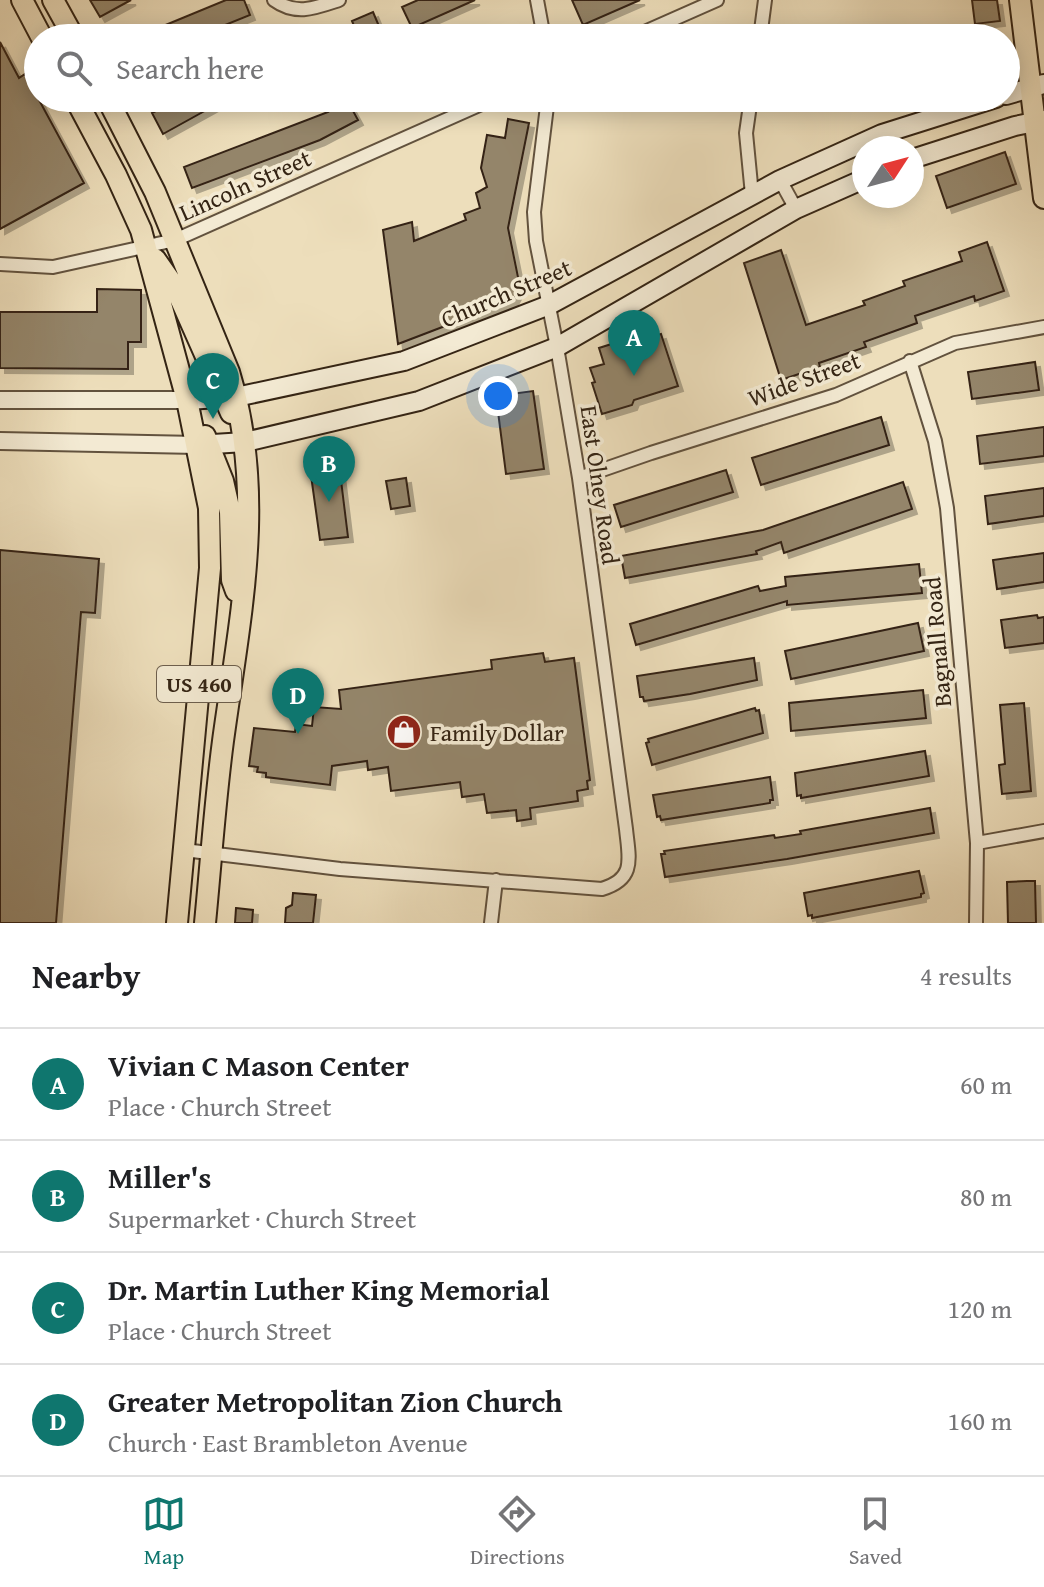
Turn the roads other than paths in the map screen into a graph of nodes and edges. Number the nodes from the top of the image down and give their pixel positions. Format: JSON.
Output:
{"nodes":[{"id":1,"x":22,"y":0,"type":"edge"},
{"id":2,"x":53,"y":0,"type":"edge"},
{"id":3,"x":274,"y":0,"type":"edge"},
{"id":4,"x":339,"y":0,"type":"edge"},
{"id":5,"x":537,"y":0,"type":"edge"},
{"id":6,"x":717,"y":0,"type":"edge"},
{"id":7,"x":765,"y":0,"type":"edge"},
{"id":8,"x":1020,"y":0,"type":"edge"},
{"id":9,"x":35,"y":24,"type":"edge"},
{"id":10,"x":66,"y":24,"type":"edge"},
{"id":11,"x":541,"y":24,"type":"edge"},
{"id":12,"x":663,"y":24,"type":"edge"},
{"id":13,"x":762,"y":24,"type":"edge"},
{"id":14,"x":1038,"y":86,"type":"edge"},
{"id":15,"x":82,"y":112,"type":"edge"},
{"id":16,"x":114,"y":112,"type":"edge"},
{"id":17,"x":463,"y":112,"type":"edge"},
{"id":18,"x":546,"y":112,"type":"edge"},
{"id":19,"x":749,"y":112,"type":"edge"},
{"id":20,"x":952,"y":112,"type":"edge"},
{"id":21,"x":1040,"y":121,"type":"edge"},
{"id":22,"x":924,"y":155,"type":"edge"},
{"id":23,"x":780,"y":180,"type":"junction"},
{"id":24,"x":852,"y":184,"type":"edge"},
{"id":25,"x":752,"y":195,"type":"junction"},
{"id":26,"x":1044,"y":198,"type":"edge"},
{"id":27,"x":796,"y":209,"type":"junction"},
{"id":28,"x":175,"y":240,"type":"junction"},
{"id":29,"x":146,"y":246,"type":"junction"},
{"id":30,"x":0,"y":264,"type":"edge"},
{"id":31,"x":549,"y":305,"type":"junction"},
{"id":32,"x":1044,"y":327,"type":"edge"},
{"id":33,"x":557,"y":347,"type":"junction"},
{"id":34,"x":910,"y":361,"type":"junction"},
{"id":35,"x":230,"y":397,"type":"junction"},
{"id":36,"x":0,"y":400,"type":"edge"},
{"id":37,"x":187,"y":400,"type":"junction"},
{"id":38,"x":0,"y":441,"type":"edge"},
{"id":39,"x":245,"y":442,"type":"junction"},
{"id":40,"x":203,"y":445,"type":"junction"},
{"id":41,"x":579,"y":478,"type":"junction"},
{"id":42,"x":242,"y":610,"type":"junction"},
{"id":43,"x":1044,"y":831,"type":"edge"},
{"id":44,"x":977,"y":843,"type":"junction"},
{"id":45,"x":184,"y":850,"type":"junction"},
{"id":46,"x":212,"y":854,"type":"junction"},
{"id":47,"x":496,"y":880,"type":"junction"},
{"id":48,"x":177,"y":923,"type":"edge"},
{"id":49,"x":205,"y":923,"type":"edge"},
{"id":50,"x":491,"y":923,"type":"edge"},
{"id":51,"x":976,"y":923,"type":"edge"}],
"edges":[{"from":1,"to":9,"type":"main road"},
{"from":2,"to":10,"type":"main road"},
{"from":3,"to":4,"type":"street"},
{"from":5,"to":11,"type":"street"},
{"from":6,"to":12,"type":"street"},
{"from":7,"to":13,"type":"street"},
{"from":8,"to":14,"type":"main road"},
{"from":14,"to":21,"type":"main road"},
{"from":15,"to":29,"type":"main road","number":"US 460"},
{"from":16,"to":28,"type":"main road","number":"US 460"},
{"from":17,"to":28,"type":"street","name":"Lincoln Street"},
{"from":18,"to":31,"type":"street","name":"East Olney Road"},
{"from":19,"to":25,"type":"street"},
{"from":20,"to":23,"type":"main road","name":"Church Street"},
{"from":21,"to":22,"type":"main road"},
{"from":21,"to":26,"type":"main road"},
{"from":23,"to":25,"type":"main road","name":"Church Street"},
{"from":23,"to":27,"type":"street"},
{"from":24,"to":27,"type":"main road"},
{"from":25,"to":31,"type":"main road","name":"Church Street"},
{"from":27,"to":33,"type":"main road"},
{"from":28,"to":29,"type":"street","name":"Lincoln Street"},
{"from":28,"to":35,"type":"main road","number":"US 460"},
{"from":29,"to":30,"type":"street","name":"Lincoln Street"},
{"from":29,"to":35,"type":"main road"},
{"from":29,"to":37,"type":"main road","number":"US 460"},
{"from":31,"to":33,"type":"street","name":"East Olney Road"},
{"from":31,"to":35,"type":"main road","name":"Church Street"},
{"from":32,"to":34,"type":"street","name":"Wide Street"},
{"from":33,"to":39,"type":"main road"},
{"from":33,"to":41,"type":"street","name":"East Olney Road"},
{"from":34,"to":41,"type":"street","name":"Wide Street"},
{"from":34,"to":44,"type":"street","name":"Bagnall Road"},
{"from":35,"to":37,"type":"main road","name":"Church Street"},
{"from":35,"to":39,"type":"main road","number":"US 460"},
{"from":36,"to":37,"type":"street","name":"Church Street"},
{"from":37,"to":40,"type":"main road","number":"US 460"},
{"from":38,"to":40,"type":"street"},
{"from":39,"to":40,"type":"main road"},
{"from":39,"to":42,"type":"main road","number":"US 460"},
{"from":40,"to":42,"type":"main road"},
{"from":40,"to":45,"type":"main road","number":"US 460"},
{"from":41,"to":47,"type":"street","name":"East Olney Road"},
{"from":42,"to":46,"type":"main road","number":"US 460"},
{"from":43,"to":44,"type":"street"},
{"from":44,"to":51,"type":"street","name":"Bagnall Road"},
{"from":45,"to":46,"type":"street"},
{"from":45,"to":48,"type":"main road","number":"US 460"},
{"from":46,"to":47,"type":"street"},
{"from":46,"to":49,"type":"main road","number":"US 460"},
{"from":47,"to":50,"type":"street"}]}
